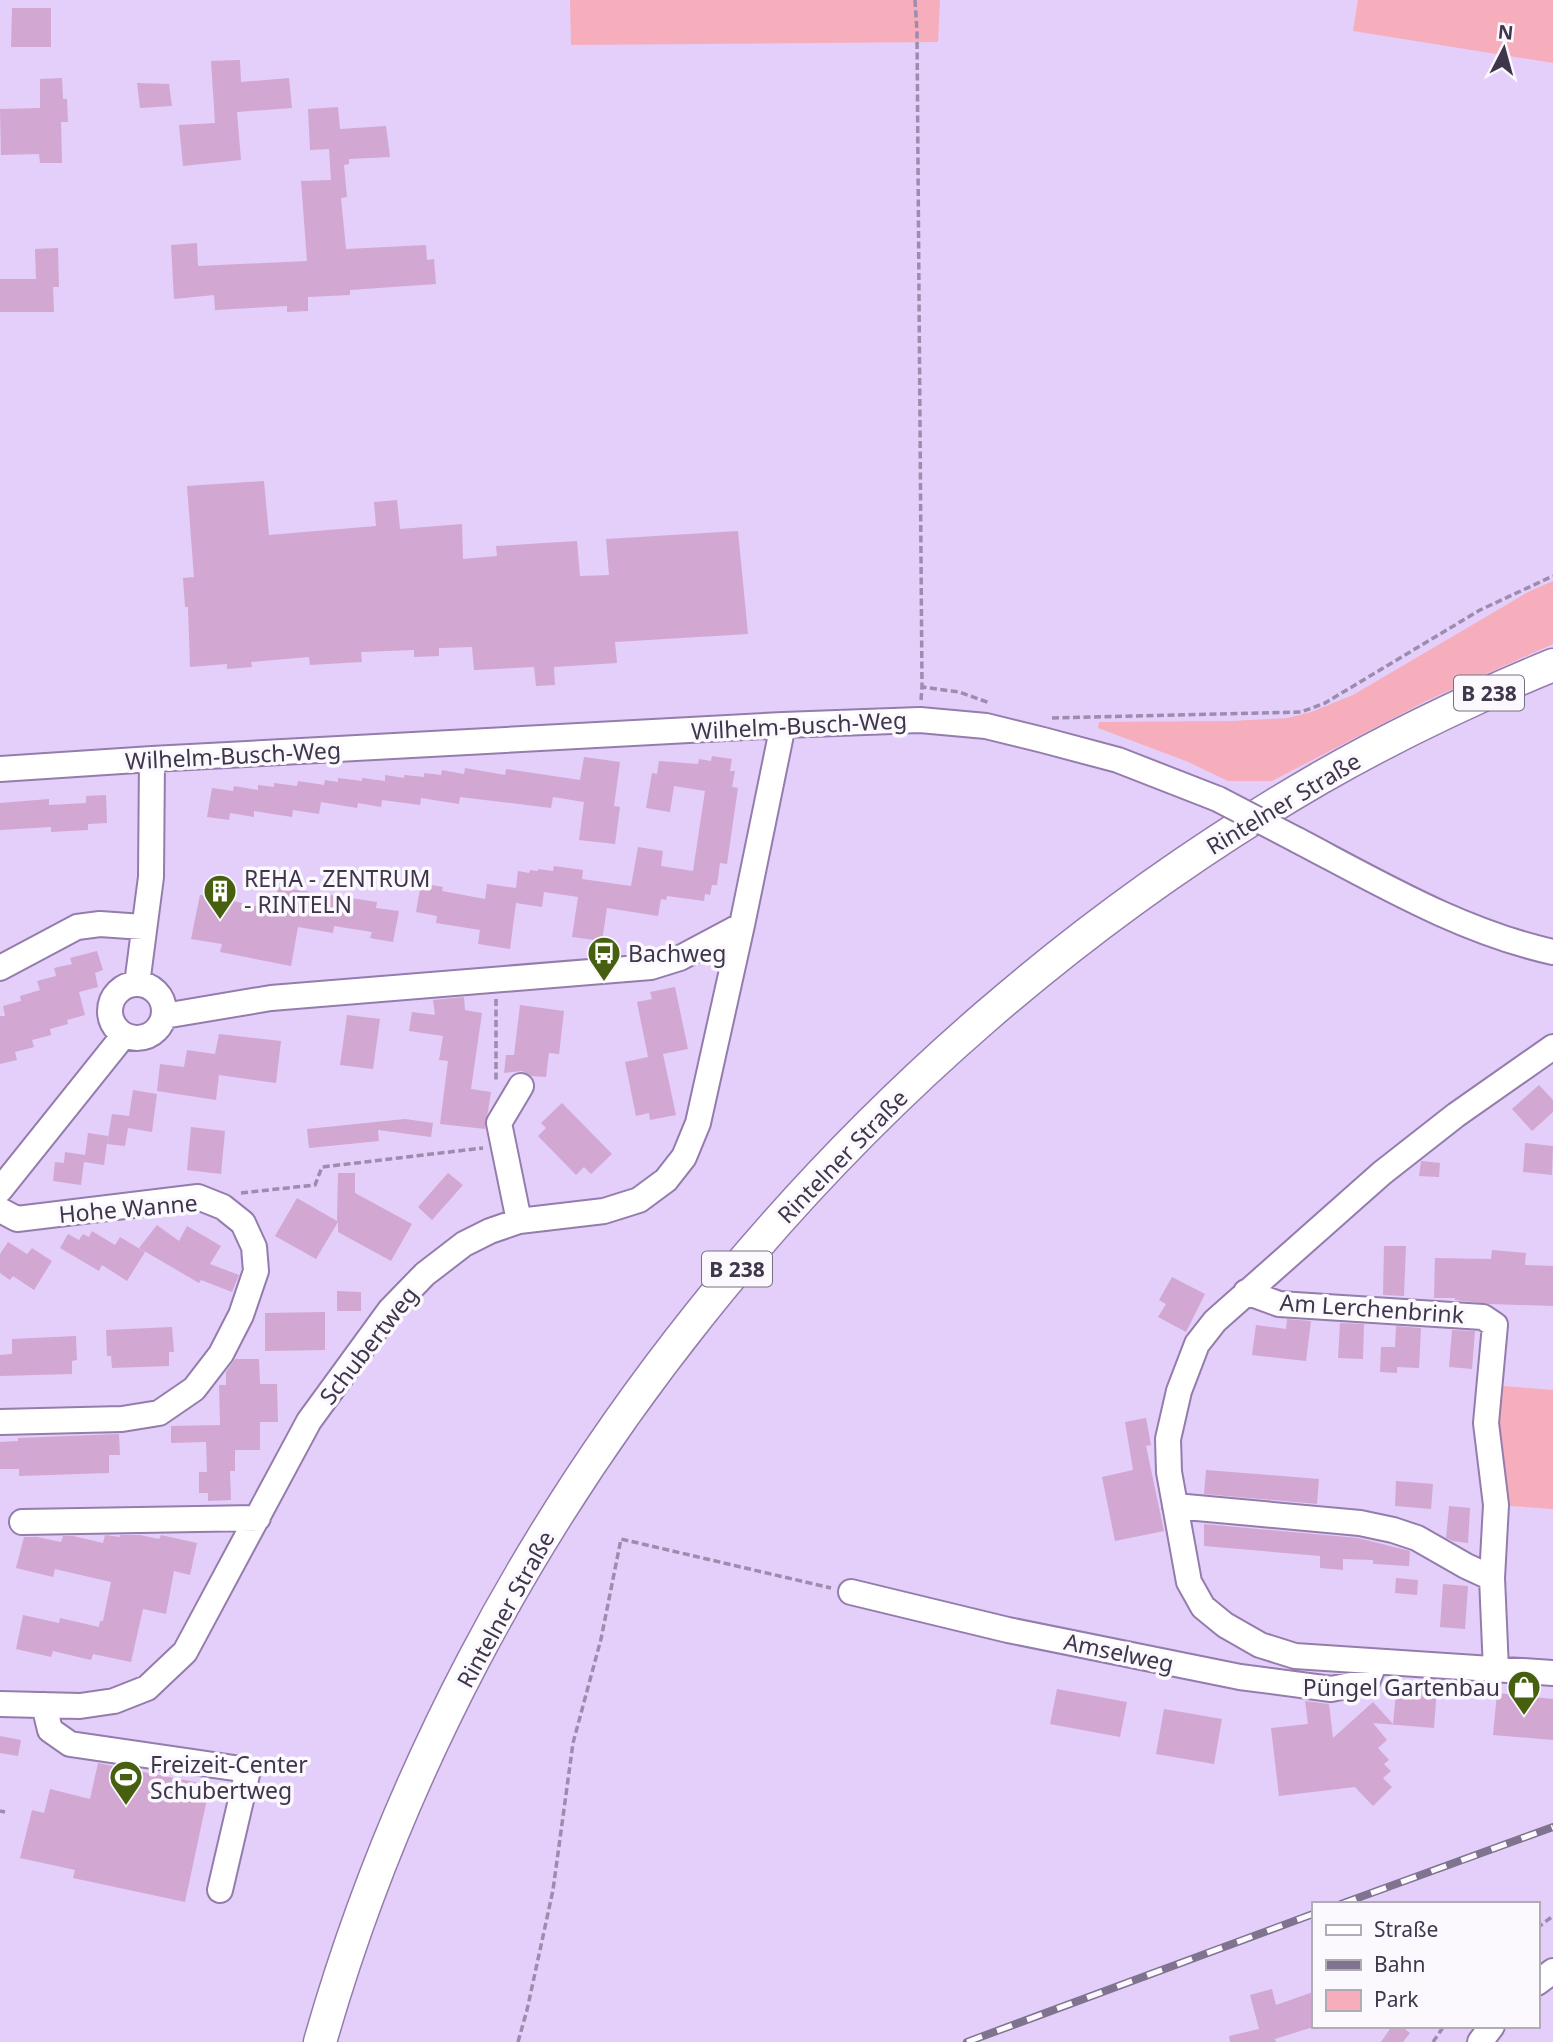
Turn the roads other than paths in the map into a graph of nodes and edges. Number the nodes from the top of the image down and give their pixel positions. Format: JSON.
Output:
{"nodes":[{"id":1,"x":1553,"y":665,"type":"edge"},
{"id":2,"x":783,"y":725,"type":"junction"},
{"id":3,"x":152,"y":759,"type":"junction"},
{"id":4,"x":0,"y":769,"type":"edge"},
{"id":5,"x":743,"y":925,"type":"junction"},
{"id":6,"x":143,"y":927,"type":"junction"},
{"id":7,"x":1553,"y":952,"type":"edge"},
{"id":8,"x":0,"y":968,"type":"edge"},
{"id":9,"x":137,"y":984,"type":"junction"},
{"id":10,"x":164,"y":1016,"type":"junction"},
{"id":11,"x":124,"y":1035,"type":"junction"},
{"id":12,"x":1553,"y":1047,"type":"edge"},
{"id":13,"x":508,"y":1084,"type":"road end"},
{"id":14,"x":0,"y":1190,"type":"edge"},
{"id":15,"x":0,"y":1210,"type":"edge"},
{"id":16,"x":519,"y":1221,"type":"junction"},
{"id":17,"x":1246,"y":1292,"type":"junction"},
{"id":18,"x":0,"y":1422,"type":"edge"},
{"id":19,"x":1175,"y":1506,"type":"junction"},
{"id":20,"x":258,"y":1518,"type":"junction"},
{"id":21,"x":22,"y":1522,"type":"dead end"},
{"id":22,"x":1492,"y":1578,"type":"junction"},
{"id":23,"x":851,"y":1592,"type":"road end"},
{"id":24,"x":1375,"y":1662,"type":"junction"},
{"id":25,"x":1496,"y":1670,"type":"junction"},
{"id":26,"x":1553,"y":1673,"type":"edge"},
{"id":27,"x":0,"y":1704,"type":"edge"},
{"id":28,"x":44,"y":1705,"type":"junction"},
{"id":29,"x":220,"y":1890,"type":"dead end"},
{"id":30,"x":320,"y":2042,"type":"edge"}],
"edges":[{"from":1,"to":30,"type":"main road","name":"Rintelner Straße","number":"B 238"},
{"from":2,"to":3,"type":"street","name":"Wilhelm-Busch-Weg"},
{"from":2,"to":5,"type":"street"},
{"from":2,"to":7,"type":"street","name":"Wilhelm-Busch-Weg","bridge":true},
{"from":3,"to":4,"type":"street","name":"Wilhelm-Busch-Weg"},
{"from":3,"to":6,"type":"street"},
{"from":5,"to":10,"type":"street"},
{"from":5,"to":16,"type":"street","name":"Schubertweg"},
{"from":6,"to":8,"type":"street"},
{"from":6,"to":9,"type":"street"},
{"from":9,"to":10,"type":"street"},
{"from":9,"to":11,"type":"street"},
{"from":10,"to":11,"type":"street"},
{"from":11,"to":14,"type":"street"},
{"from":12,"to":17,"type":"street","name":"Am Lerchenbrink"},
{"from":13,"to":16,"type":"street"},
{"from":15,"to":18,"type":"street","name":"Hohe Wanne"},
{"from":16,"to":20,"type":"street","name":"Schubertweg"},
{"from":17,"to":19,"type":"street","name":"Am Lerchenbrink"},
{"from":17,"to":22,"type":"street","name":"Am Lerchenbrink"},
{"from":19,"to":22,"type":"street"},
{"from":19,"to":24,"type":"street","name":"Am Lerchenbrink"},
{"from":20,"to":21,"type":"street"},
{"from":20,"to":28,"type":"street","name":"Schubertweg"},
{"from":22,"to":25,"type":"street","name":"Am Lerchenbrink"},
{"from":23,"to":24,"type":"street","name":"Amselweg"},
{"from":24,"to":25,"type":"street","name":"Am Lerchenbrink"},
{"from":25,"to":26,"type":"street","name":"Am Lerchenbrink"},
{"from":27,"to":28,"type":"street","name":"Schubertweg"},
{"from":28,"to":29,"type":"street"}]}
